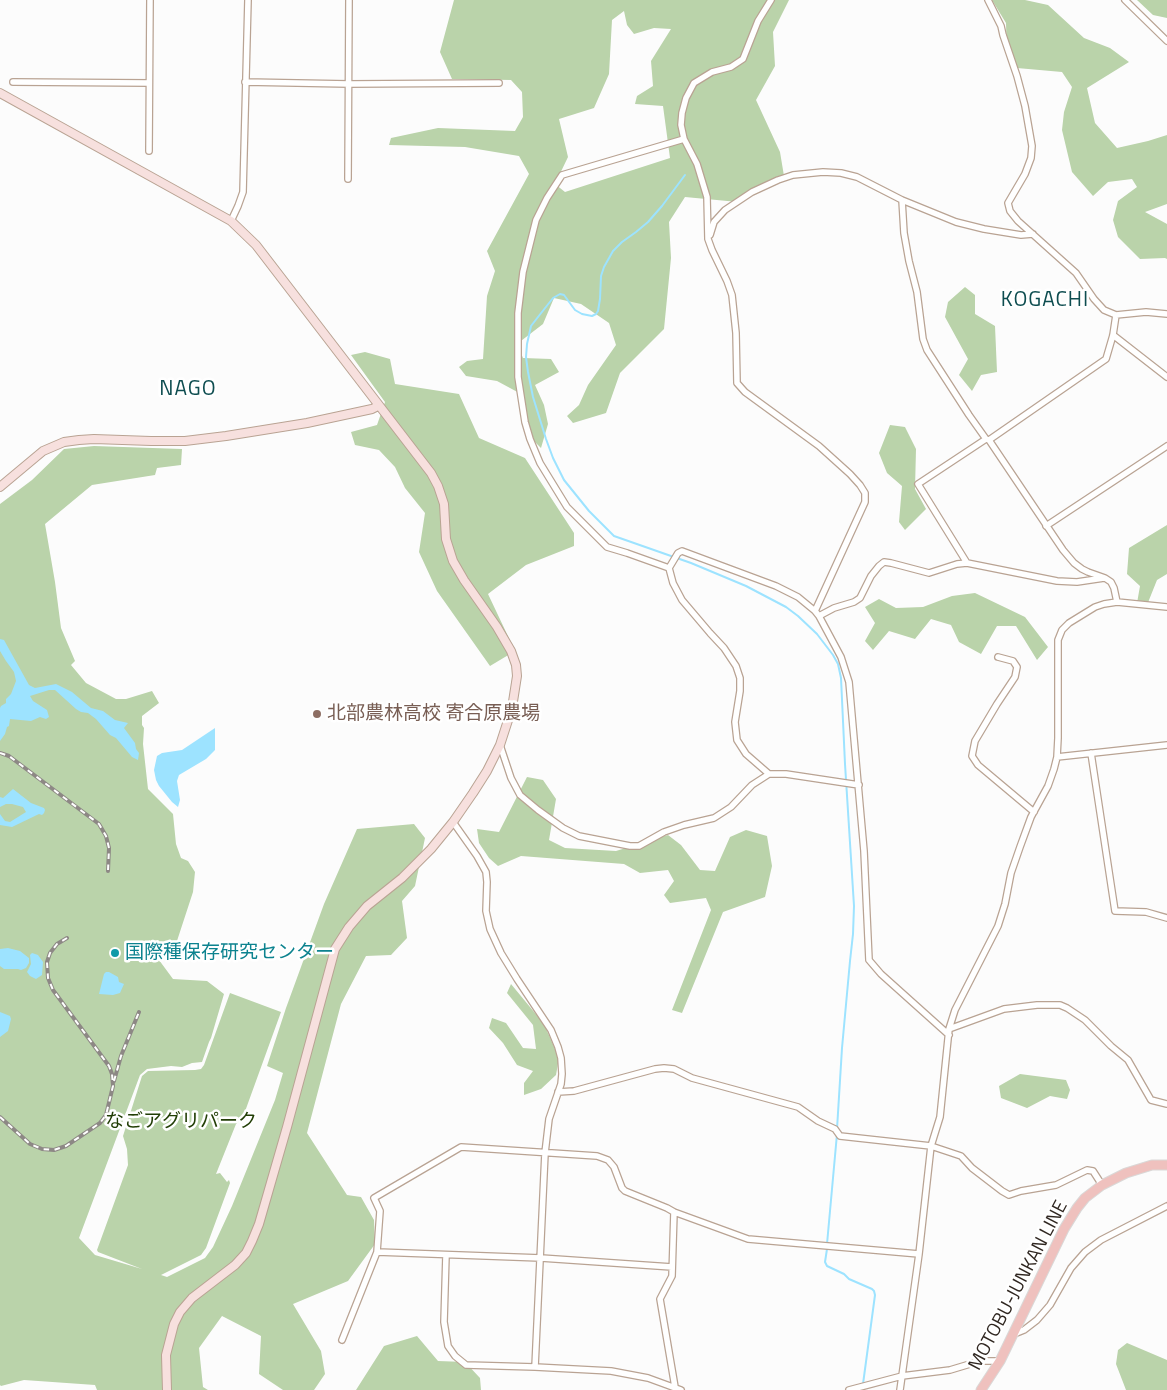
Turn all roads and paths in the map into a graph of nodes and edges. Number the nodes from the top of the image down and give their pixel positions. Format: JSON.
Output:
{"nodes":[{"id":1,"x":150,"y":0,"type":"edge"},
{"id":2,"x":248,"y":0,"type":"edge"},
{"id":3,"x":349,"y":0,"type":"edge"},
{"id":4,"x":771,"y":0,"type":"edge"},
{"id":5,"x":988,"y":0,"type":"edge"},
{"id":6,"x":1125,"y":0,"type":"edge"},
{"id":7,"x":1167,"y":41,"type":"edge"},
{"id":8,"x":14,"y":82,"type":"dead end"},
{"id":9,"x":245,"y":82,"type":"junction"},
{"id":10,"x":149,"y":83,"type":"junction"},
{"id":11,"x":349,"y":84,"type":"junction"},
{"id":12,"x":500,"y":84,"type":"dead end"},
{"id":13,"x":0,"y":93,"type":"edge"},
{"id":14,"x":684,"y":139,"type":"junction"},
{"id":15,"x":149,"y":151,"type":"dead end"},
{"id":16,"x":348,"y":180,"type":"dead end"},
{"id":17,"x":902,"y":200,"type":"junction"},
{"id":18,"x":231,"y":220,"type":"junction"},
{"id":19,"x":1033,"y":234,"type":"junction"},
{"id":20,"x":708,"y":239,"type":"junction"},
{"id":21,"x":1167,"y":314,"type":"edge"},
{"id":22,"x":1116,"y":315,"type":"junction"},
{"id":23,"x":1113,"y":335,"type":"junction"},
{"id":24,"x":1167,"y":377,"type":"edge"},
{"id":25,"x":378,"y":406,"type":"junction"},
{"id":26,"x":988,"y":440,"type":"junction"},
{"id":27,"x":1167,"y":446,"type":"edge"},
{"id":28,"x":0,"y":487,"type":"edge"},
{"id":29,"x":1046,"y":526,"type":"junction"},
{"id":30,"x":967,"y":563,"type":"junction"},
{"id":31,"x":668,"y":568,"type":"junction"},
{"id":32,"x":1105,"y":578,"type":"junction"},
{"id":33,"x":1117,"y":602,"type":"junction"},
{"id":34,"x":1167,"y":607,"type":"edge"},
{"id":35,"x":817,"y":614,"type":"junction"},
{"id":36,"x":998,"y":657,"type":"dead end"},
{"id":37,"x":500,"y":745,"type":"junction"},
{"id":38,"x":1167,"y":745,"type":"edge"},
{"id":39,"x":1091,"y":753,"type":"junction"},
{"id":40,"x":1057,"y":757,"type":"junction"},
{"id":41,"x":769,"y":774,"type":"junction"},
{"id":42,"x":859,"y":785,"type":"junction"},
{"id":43,"x":1034,"y":812,"type":"junction"},
{"id":44,"x":453,"y":822,"type":"junction"},
{"id":45,"x":1167,"y":918,"type":"edge"},
{"id":46,"x":949,"y":1032,"type":"junction"},
{"id":47,"x":558,"y":1092,"type":"junction"},
{"id":48,"x":1167,"y":1104,"type":"edge"},
{"id":49,"x":931,"y":1146,"type":"junction"},
{"id":50,"x":545,"y":1153,"type":"junction"},
{"id":51,"x":1167,"y":1165,"type":"edge"},
{"id":52,"x":1102,"y":1185,"type":"junction"},
{"id":53,"x":1167,"y":1206,"type":"edge"},
{"id":54,"x":674,"y":1212,"type":"junction"},
{"id":55,"x":376,"y":1252,"type":"junction"},
{"id":56,"x":918,"y":1254,"type":"junction"},
{"id":57,"x":446,"y":1255,"type":"junction"},
{"id":58,"x":541,"y":1258,"type":"junction"},
{"id":59,"x":672,"y":1266,"type":"junction"},
{"id":60,"x":1013,"y":1335,"type":"junction"},
{"id":61,"x":342,"y":1340,"type":"dead end"},
{"id":62,"x":1000,"y":1361,"type":"junction"},
{"id":63,"x":536,"y":1367,"type":"junction"},
{"id":64,"x":902,"y":1376,"type":"junction"},
{"id":65,"x":678,"y":1389,"type":"edge"},
{"id":66,"x":166,"y":1390,"type":"edge"},
{"id":67,"x":849,"y":1390,"type":"edge"},
{"id":68,"x":900,"y":1390,"type":"edge"},
{"id":69,"x":982,"y":1390,"type":"edge"}],
"edges":[{"from":1,"to":10,"type":"street"},
{"from":2,"to":9,"type":"street"},
{"from":3,"to":11,"type":"street"},
{"from":4,"to":14,"type":"street"},
{"from":5,"to":19,"type":"street"},
{"from":6,"to":7,"type":"street"},
{"from":8,"to":10,"type":"street"},
{"from":9,"to":11,"type":"street"},
{"from":9,"to":18,"type":"street"},
{"from":10,"to":15,"type":"street"},
{"from":11,"to":12,"type":"street"},
{"from":11,"to":16,"type":"street"},
{"from":13,"to":18,"type":"street"},
{"from":14,"to":20,"type":"street"},
{"from":14,"to":31,"type":"street"},
{"from":17,"to":19,"type":"street"},
{"from":17,"to":20,"type":"street"},
{"from":17,"to":26,"type":"street"},
{"from":18,"to":25,"type":"street"},
{"from":19,"to":22,"type":"street"},
{"from":20,"to":35,"type":"street"},
{"from":21,"to":22,"type":"street"},
{"from":22,"to":23,"type":"street"},
{"from":23,"to":24,"type":"street"},
{"from":23,"to":26,"type":"street"},
{"from":25,"to":28,"type":"street"},
{"from":25,"to":37,"type":"street"},
{"from":26,"to":29,"type":"street"},
{"from":26,"to":30,"type":"street"},
{"from":27,"to":29,"type":"street"},
{"from":29,"to":32,"type":"street"},
{"from":30,"to":32,"type":"street"},
{"from":30,"to":35,"type":"street"},
{"from":31,"to":35,"type":"street"},
{"from":31,"to":41,"type":"street"},
{"from":32,"to":33,"type":"street"},
{"from":33,"to":34,"type":"street"},
{"from":33,"to":40,"type":"street"},
{"from":35,"to":42,"type":"street"},
{"from":36,"to":43,"type":"street"},
{"from":37,"to":41,"type":"street"},
{"from":37,"to":44,"type":"street"},
{"from":38,"to":39,"type":"street"},
{"from":39,"to":40,"type":"street"},
{"from":39,"to":45,"type":"street"},
{"from":40,"to":43,"type":"street"},
{"from":41,"to":42,"type":"street"},
{"from":42,"to":46,"type":"street"},
{"from":43,"to":46,"type":"street"},
{"from":44,"to":47,"type":"street"},
{"from":44,"to":66,"type":"street"},
{"from":46,"to":48,"type":"street"},
{"from":46,"to":49,"type":"street"},
{"from":47,"to":49,"type":"street"},
{"from":47,"to":50,"type":"street"},
{"from":49,"to":52,"type":"street"},
{"from":49,"to":56,"type":"street"},
{"from":50,"to":54,"type":"street"},
{"from":50,"to":55,"type":"street"},
{"from":50,"to":58,"type":"street"},
{"from":51,"to":52,"type":"main road","name":"MOTOBU-JUNKAN LINE"},
{"from":52,"to":60,"type":"main road","name":"MOTOBU-JUNKAN LINE"},
{"from":53,"to":60,"type":"street"},
{"from":54,"to":56,"type":"street"},
{"from":54,"to":59,"type":"street"},
{"from":55,"to":57,"type":"street"},
{"from":55,"to":61,"type":"street"},
{"from":56,"to":64,"type":"street"},
{"from":57,"to":58,"type":"street"},
{"from":57,"to":63,"type":"street"},
{"from":58,"to":59,"type":"street"},
{"from":58,"to":63,"type":"street"},
{"from":59,"to":65,"type":"street"},
{"from":60,"to":62,"type":"main road","name":"MOTOBU-JUNKAN LINE"},
{"from":62,"to":64,"type":"street"},
{"from":62,"to":69,"type":"main road","name":"MOTOBU-JUNKAN LINE"},
{"from":63,"to":65,"type":"street"},
{"from":64,"to":67,"type":"street"},
{"from":64,"to":68,"type":"street"}]}
